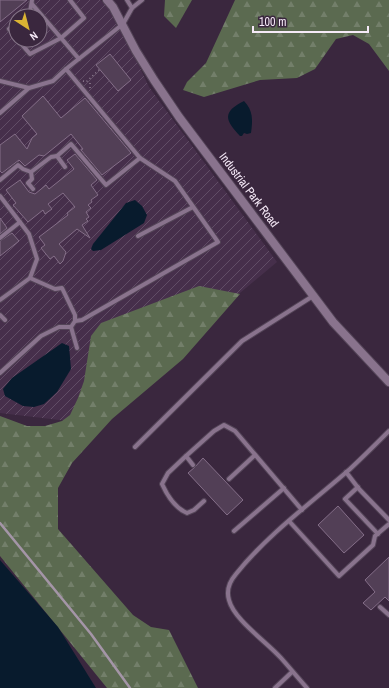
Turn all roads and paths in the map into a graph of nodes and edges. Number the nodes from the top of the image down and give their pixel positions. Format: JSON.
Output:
{"nodes":[{"id":1,"x":70,"y":0,"type":"edge"},
{"id":2,"x":107,"y":0,"type":"edge"},
{"id":3,"x":127,"y":0,"type":"edge"},
{"id":4,"x":142,"y":0,"type":"edge"},
{"id":5,"x":32,"y":2,"type":"edge"},
{"id":6,"x":132,"y":8,"type":"junction"},
{"id":7,"x":123,"y":24,"type":"junction"},
{"id":8,"x":61,"y":38,"type":"junction"},
{"id":9,"x":48,"y":45,"type":"edge"},
{"id":10,"x":25,"y":48,"type":"edge"},
{"id":11,"x":42,"y":48,"type":"edge"},
{"id":12,"x":79,"y":58,"type":"junction"},
{"id":13,"x":66,"y":69,"type":"junction"},
{"id":14,"x":100,"y":69,"type":"dead end"},
{"id":15,"x":0,"y":81,"type":"edge"},
{"id":16,"x":75,"y":81,"type":"junction"},
{"id":17,"x":29,"y":88,"type":"junction"},
{"id":18,"x":0,"y":113,"type":"edge"},
{"id":19,"x":57,"y":156,"type":"junction"},
{"id":20,"x":140,"y":158,"type":"junction"},
{"id":21,"x":65,"y":167,"type":"dead end"},
{"id":22,"x":31,"y":172,"type":"junction"},
{"id":23,"x":0,"y":180,"type":"edge"},
{"id":24,"x":33,"y":189,"type":"dead end"},
{"id":25,"x":0,"y":196,"type":"edge"},
{"id":26,"x":193,"y":207,"type":"junction"},
{"id":27,"x":20,"y":222,"type":"junction"},
{"id":28,"x":138,"y":236,"type":"dead end"},
{"id":29,"x":0,"y":238,"type":"edge"},
{"id":30,"x":30,"y":278,"type":"junction"},
{"id":31,"x":314,"y":296,"type":"junction"},
{"id":32,"x":0,"y":300,"type":"edge"},
{"id":33,"x":0,"y":315,"type":"edge"},
{"id":34,"x":5,"y":320,"type":"dead end"},
{"id":35,"x":75,"y":321,"type":"junction"},
{"id":36,"x":71,"y":327,"type":"junction"},
{"id":37,"x":77,"y":348,"type":"dead end"},
{"id":38,"x":0,"y":373,"type":"edge"},
{"id":39,"x":389,"y":382,"type":"edge"},
{"id":40,"x":389,"y":431,"type":"edge"},
{"id":41,"x":135,"y":447,"type":"dead end"},
{"id":42,"x":255,"y":454,"type":"junction"},
{"id":43,"x":186,"y":456,"type":"junction"},
{"id":44,"x":193,"y":465,"type":"dead end"},
{"id":45,"x":346,"y":472,"type":"junction"},
{"id":46,"x":229,"y":479,"type":"dead end"},
{"id":47,"x":358,"y":487,"type":"junction"},
{"id":48,"x":284,"y":488,"type":"junction"},
{"id":49,"x":204,"y":501,"type":"dead end"},
{"id":50,"x":302,"y":510,"type":"junction"},
{"id":51,"x":389,"y":520,"type":"edge"},
{"id":52,"x":289,"y":521,"type":"junction"},
{"id":53,"x":389,"y":524,"type":"edge"},
{"id":54,"x":234,"y":531,"type":"dead end"},
{"id":55,"x":378,"y":534,"type":"junction"},
{"id":56,"x":380,"y":607,"type":"dead end"},
{"id":57,"x":389,"y":615,"type":"edge"},
{"id":58,"x":292,"y":672,"type":"junction"},
{"id":59,"x":275,"y":688,"type":"edge"},
{"id":60,"x":307,"y":688,"type":"edge"}],
"edges":[{"from":1,"to":8,"type":"lane"},
{"from":2,"to":7,"type":"street","name":"Industrial Park Road"},
{"from":3,"to":6,"type":"lane"},
{"from":4,"to":6,"type":"lane"},
{"from":5,"to":8,"type":"lane"},
{"from":6,"to":7,"type":"lane"},
{"from":7,"to":12,"type":"lane"},
{"from":7,"to":31,"type":"street","name":"Industrial Park Road"},
{"from":8,"to":9,"type":"lane"},
{"from":8,"to":12,"type":"lane"},
{"from":10,"to":11,"type":"lane"},
{"from":12,"to":13,"type":"lane"},
{"from":13,"to":16,"type":"lane"},
{"from":13,"to":17,"type":"lane"},
{"from":14,"to":16,"type":"path"},
{"from":15,"to":17,"type":"lane"},
{"from":16,"to":20,"type":"lane"},
{"from":17,"to":18,"type":"lane"},
{"from":19,"to":20,"type":"lane"},
{"from":19,"to":21,"type":"lane"},
{"from":19,"to":22,"type":"lane"},
{"from":20,"to":26,"type":"lane"},
{"from":22,"to":23,"type":"lane"},
{"from":22,"to":24,"type":"lane"},
{"from":25,"to":27,"type":"lane"},
{"from":26,"to":28,"type":"lane"},
{"from":26,"to":35,"type":"lane"},
{"from":27,"to":29,"type":"lane"},
{"from":27,"to":30,"type":"lane"},
{"from":30,"to":32,"type":"lane"},
{"from":30,"to":35,"type":"lane"},
{"from":31,"to":39,"type":"street","name":"Industrial Park Road"},
{"from":31,"to":41,"type":"lane"},
{"from":33,"to":34,"type":"lane"},
{"from":35,"to":36,"type":"lane"},
{"from":36,"to":37,"type":"lane"},
{"from":36,"to":38,"type":"lane"},
{"from":40,"to":45,"type":"lane"},
{"from":42,"to":43,"type":"lane"},
{"from":42,"to":46,"type":"lane"},
{"from":42,"to":48,"type":"lane"},
{"from":43,"to":44,"type":"lane"},
{"from":43,"to":49,"type":"lane"},
{"from":45,"to":47,"type":"lane"},
{"from":45,"to":50,"type":"lane"},
{"from":47,"to":51,"type":"lane"},
{"from":47,"to":55,"type":"lane"},
{"from":48,"to":50,"type":"lane"},
{"from":48,"to":54,"type":"lane"},
{"from":50,"to":52,"type":"lane"},
{"from":52,"to":55,"type":"lane"},
{"from":52,"to":58,"type":"lane"},
{"from":53,"to":55,"type":"lane"},
{"from":56,"to":57,"type":"lane"},
{"from":58,"to":59,"type":"lane"},
{"from":58,"to":60,"type":"lane"}]}
